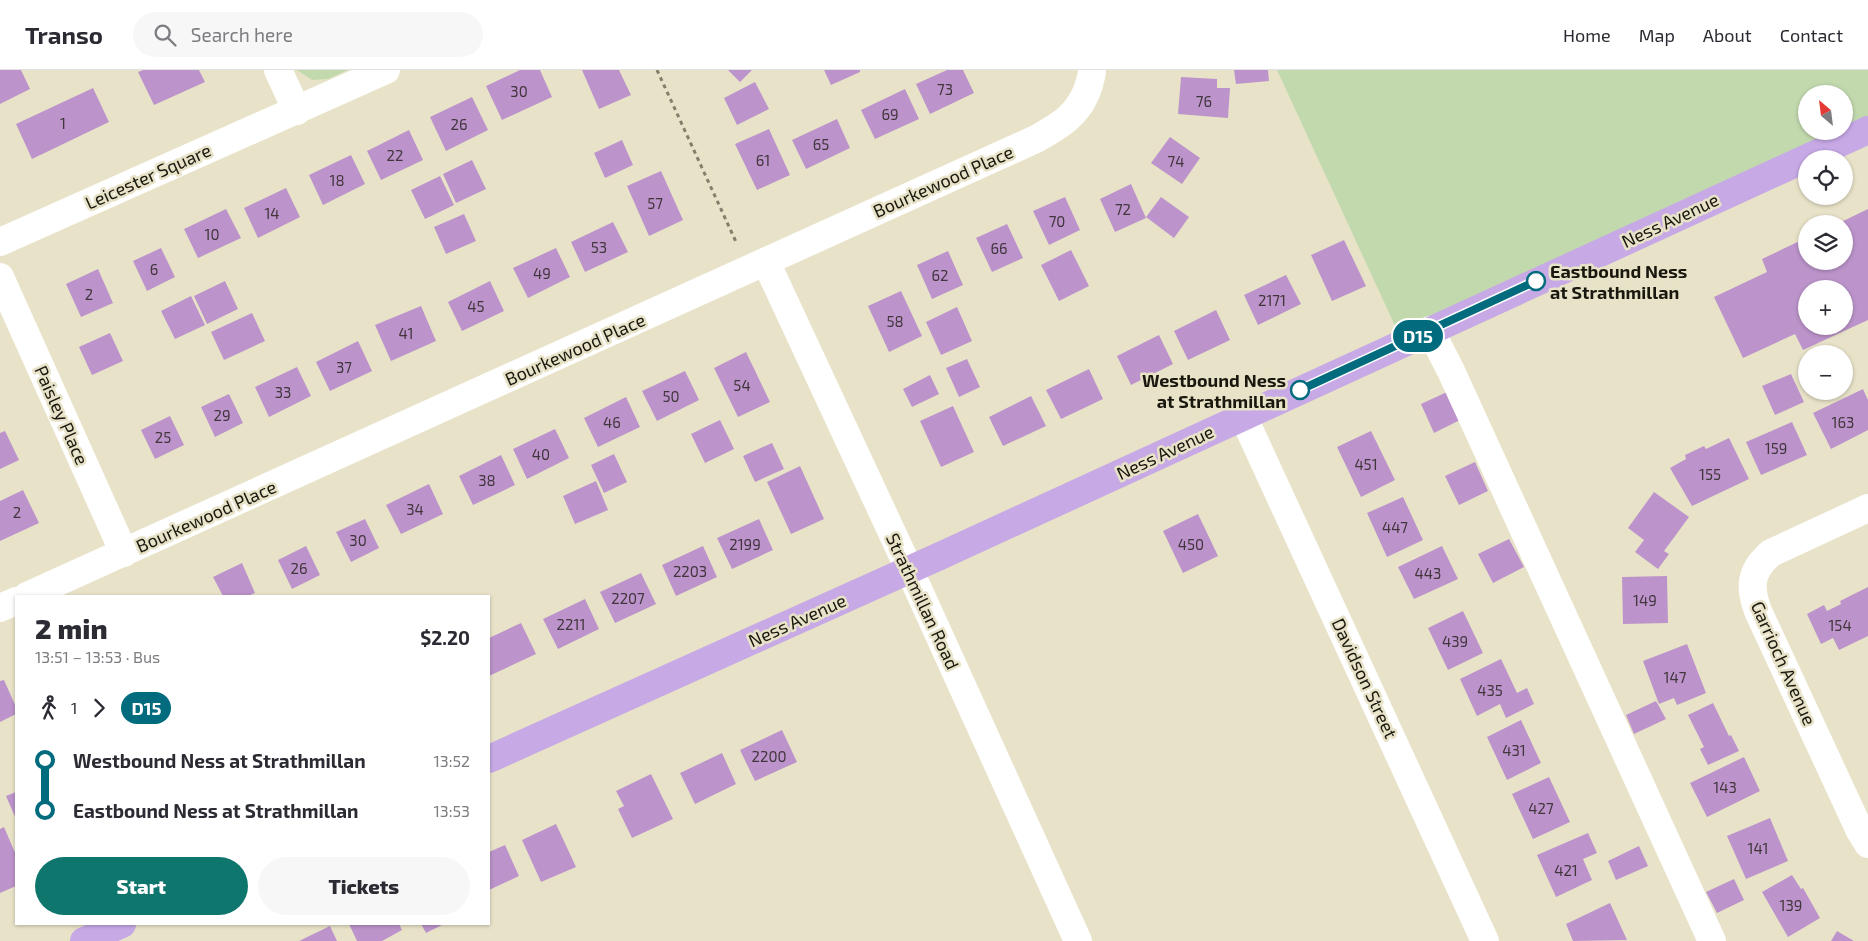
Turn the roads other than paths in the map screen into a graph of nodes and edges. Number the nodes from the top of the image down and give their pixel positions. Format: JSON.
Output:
{"nodes":[{"id":1,"x":278,"y":70,"type":"edge"},
{"id":2,"x":386,"y":70,"type":"edge"},
{"id":3,"x":1092,"y":70,"type":"edge"},
{"id":4,"x":297,"y":111,"type":"junction"},
{"id":5,"x":1868,"y":130,"type":"edge"},
{"id":6,"x":0,"y":242,"type":"edge"},
{"id":7,"x":758,"y":266,"type":"junction"},
{"id":8,"x":0,"y":277,"type":"edge"},
{"id":9,"x":1430,"y":330,"type":"junction"},
{"id":10,"x":1243,"y":416,"type":"junction"},
{"id":11,"x":1868,"y":508,"type":"edge"},
{"id":12,"x":124,"y":553,"type":"junction"},
{"id":13,"x":909,"y":569,"type":"junction"},
{"id":14,"x":29,"y":595,"type":"edge"},
{"id":15,"x":15,"y":601,"type":"edge"},
{"id":16,"x":0,"y":608,"type":"edge"},
{"id":17,"x":490,"y":759,"type":"edge"},
{"id":18,"x":1868,"y":844,"type":"edge"},
{"id":19,"x":120,"y":925,"type":"edge"},
{"id":20,"x":84,"y":941,"type":"edge"},
{"id":21,"x":1078,"y":941,"type":"edge"},
{"id":22,"x":1486,"y":941,"type":"edge"},
{"id":23,"x":1712,"y":941,"type":"edge"}],
"edges":[{"from":1,"to":4,"type":"street"},
{"from":2,"to":4,"type":"street","name":"Leicester Square"},
{"from":3,"to":7,"type":"street","name":"Bourkewood Place"},
{"from":4,"to":6,"type":"street","name":"Leicester Square"},
{"from":5,"to":9,"type":"main road","name":"Ness Avenue"},
{"from":7,"to":12,"type":"street","name":"Bourkewood Place"},
{"from":7,"to":13,"type":"street","name":"Strathmillan Road"},
{"from":8,"to":12,"type":"street","name":"Paisley Place"},
{"from":9,"to":10,"type":"main road","name":"Ness Avenue"},
{"from":9,"to":23,"type":"street"},
{"from":10,"to":13,"type":"main road","name":"Ness Avenue"},
{"from":10,"to":22,"type":"street","name":"Davidson Street"},
{"from":11,"to":18,"type":"street","name":"Garrioch Avenue"},
{"from":12,"to":14,"type":"street","name":"Bourkewood Place"},
{"from":13,"to":17,"type":"main road","name":"Ness Avenue"},
{"from":13,"to":21,"type":"street","name":"Strathmillan Road"},
{"from":15,"to":16,"type":"street"},
{"from":19,"to":20,"type":"main road"}]}
